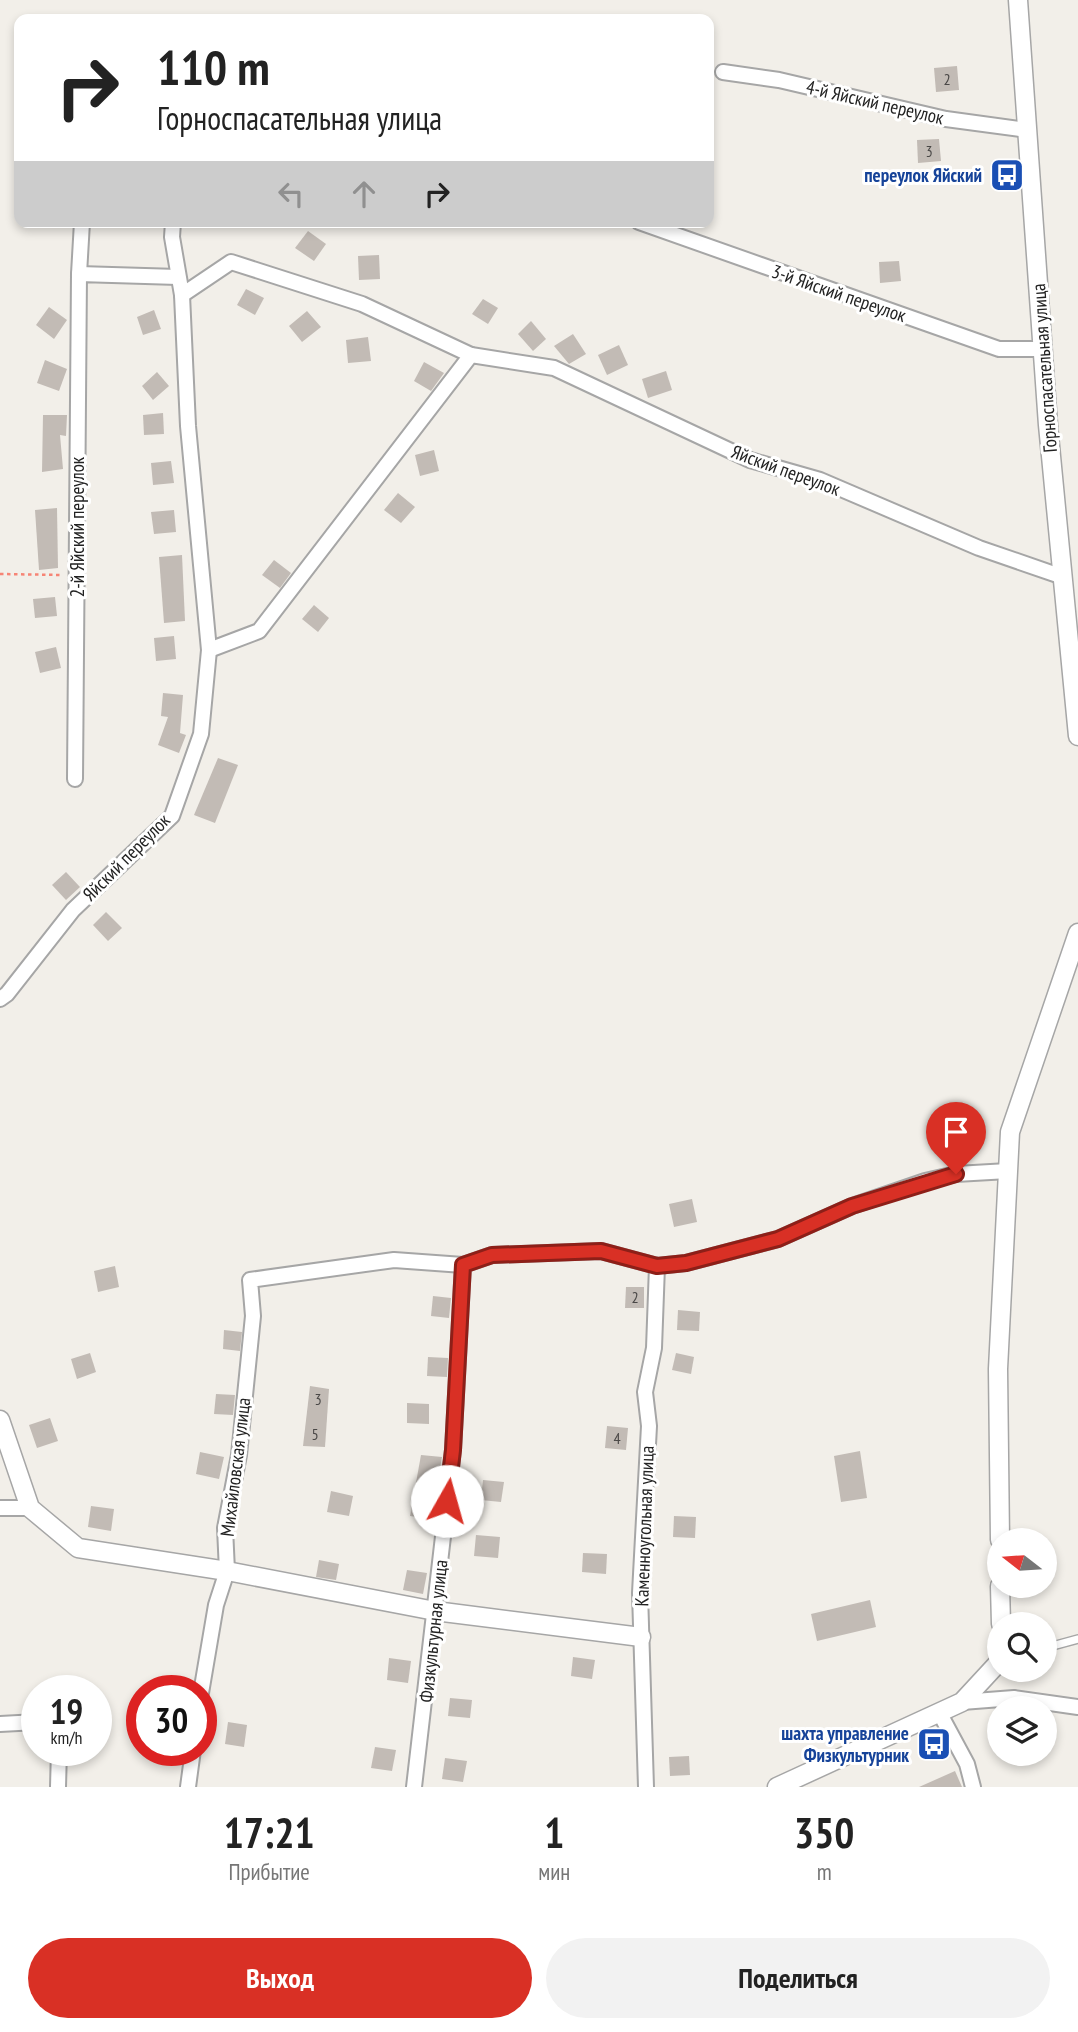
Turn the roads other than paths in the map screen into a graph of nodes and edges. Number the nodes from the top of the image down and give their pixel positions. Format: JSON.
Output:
{"nodes":[{"id":1,"x":1018,"y":0,"type":"edge"},
{"id":2,"x":723,"y":72,"type":"dead end"},
{"id":3,"x":1027,"y":130,"type":"junction"},
{"id":4,"x":82,"y":228,"type":"edge"},
{"id":5,"x":174,"y":228,"type":"edge"},
{"id":6,"x":656,"y":228,"type":"edge"},
{"id":7,"x":79,"y":274,"type":"junction"},
{"id":8,"x":178,"y":277,"type":"junction"},
{"id":9,"x":182,"y":295,"type":"junction"},
{"id":10,"x":1042,"y":349,"type":"junction"},
{"id":11,"x":471,"y":355,"type":"junction"},
{"id":12,"x":1063,"y":577,"type":"junction"},
{"id":13,"x":209,"y":650,"type":"junction"},
{"id":14,"x":1078,"y":736,"type":"edge"},
{"id":15,"x":75,"y":779,"type":"dead end"},
{"id":16,"x":1078,"y":933,"type":"edge"},
{"id":17,"x":0,"y":999,"type":"edge"},
{"id":18,"x":1008,"y":1171,"type":"junction"},
{"id":19,"x":463,"y":1265,"type":"junction"},
{"id":20,"x":657,"y":1266,"type":"junction"},
{"id":21,"x":0,"y":1420,"type":"edge"},
{"id":22,"x":0,"y":1508,"type":"edge"},
{"id":23,"x":30,"y":1508,"type":"junction"},
{"id":24,"x":1000,"y":1528,"type":"edge"},
{"id":25,"x":227,"y":1571,"type":"junction"},
{"id":26,"x":435,"y":1611,"type":"junction"},
{"id":27,"x":641,"y":1637,"type":"junction"},
{"id":28,"x":1078,"y":1639,"type":"edge"},
{"id":29,"x":1057,"y":1645,"type":"edge"},
{"id":30,"x":204,"y":1675,"type":"edge"},
{"id":31,"x":987,"y":1675,"type":"edge"},
{"id":32,"x":962,"y":1702,"type":"junction"},
{"id":33,"x":1078,"y":1707,"type":"edge"},
{"id":34,"x":939,"y":1712,"type":"junction"},
{"id":35,"x":21,"y":1723,"type":"edge"},
{"id":36,"x":0,"y":1724,"type":"edge"},
{"id":37,"x":59,"y":1766,"type":"edge"},
{"id":38,"x":191,"y":1766,"type":"edge"},
{"id":39,"x":58,"y":1787,"type":"edge"},
{"id":40,"x":188,"y":1787,"type":"edge"},
{"id":41,"x":414,"y":1787,"type":"edge"},
{"id":42,"x":646,"y":1787,"type":"edge"},
{"id":43,"x":777,"y":1787,"type":"edge"},
{"id":44,"x":972,"y":1787,"type":"edge"}],
"edges":[{"from":1,"to":3,"type":"street","name":"Горноспасательная улица"},
{"from":2,"to":3,"type":"street","name":"4-й Яйский переулок"},
{"from":3,"to":10,"type":"street","name":"Горноспасательная улица"},
{"from":4,"to":7,"type":"street","name":"2-й Яйский переулок"},
{"from":5,"to":8,"type":"street"},
{"from":6,"to":10,"type":"street","name":"3-й Яйский переулок"},
{"from":7,"to":8,"type":"street"},
{"from":7,"to":15,"type":"street","name":"2-й Яйский переулок"},
{"from":8,"to":9,"type":"street","name":"Яйский переулок"},
{"from":9,"to":11,"type":"street","name":"Яйский переулок"},
{"from":9,"to":13,"type":"street","name":"Яйский переулок"},
{"from":10,"to":12,"type":"street","name":"Горноспасательная улица"},
{"from":11,"to":12,"type":"street","name":"Яйский переулок"},
{"from":11,"to":13,"type":"street"},
{"from":12,"to":14,"type":"street","name":"Горноспасательная улица"},
{"from":13,"to":17,"type":"street","name":"Яйский переулок"},
{"from":16,"to":18,"type":"street"},
{"from":18,"to":20,"type":"street"},
{"from":18,"to":24,"type":"street"},
{"from":19,"to":20,"type":"street"},
{"from":19,"to":25,"type":"street","name":"Михайловская улица"},
{"from":19,"to":26,"type":"street","name":"Физкультурная улица"},
{"from":20,"to":27,"type":"street","name":"Каменноугольная улица"},
{"from":21,"to":23,"type":"street"},
{"from":22,"to":23,"type":"street"},
{"from":23,"to":25,"type":"street"},
{"from":25,"to":26,"type":"street"},
{"from":25,"to":30,"type":"street","name":"Михайловская улица"},
{"from":26,"to":27,"type":"street"},
{"from":26,"to":41,"type":"street","name":"Физкультурная улица"},
{"from":27,"to":42,"type":"street","name":"Каменноугольная улица"},
{"from":28,"to":29,"type":"lane"},
{"from":31,"to":32,"type":"street"},
{"from":32,"to":33,"type":"street"},
{"from":32,"to":34,"type":"street"},
{"from":34,"to":43,"type":"street"},
{"from":34,"to":44,"type":"street"},
{"from":35,"to":36,"type":"street"},
{"from":37,"to":39,"type":"street"},
{"from":38,"to":40,"type":"street"}]}
